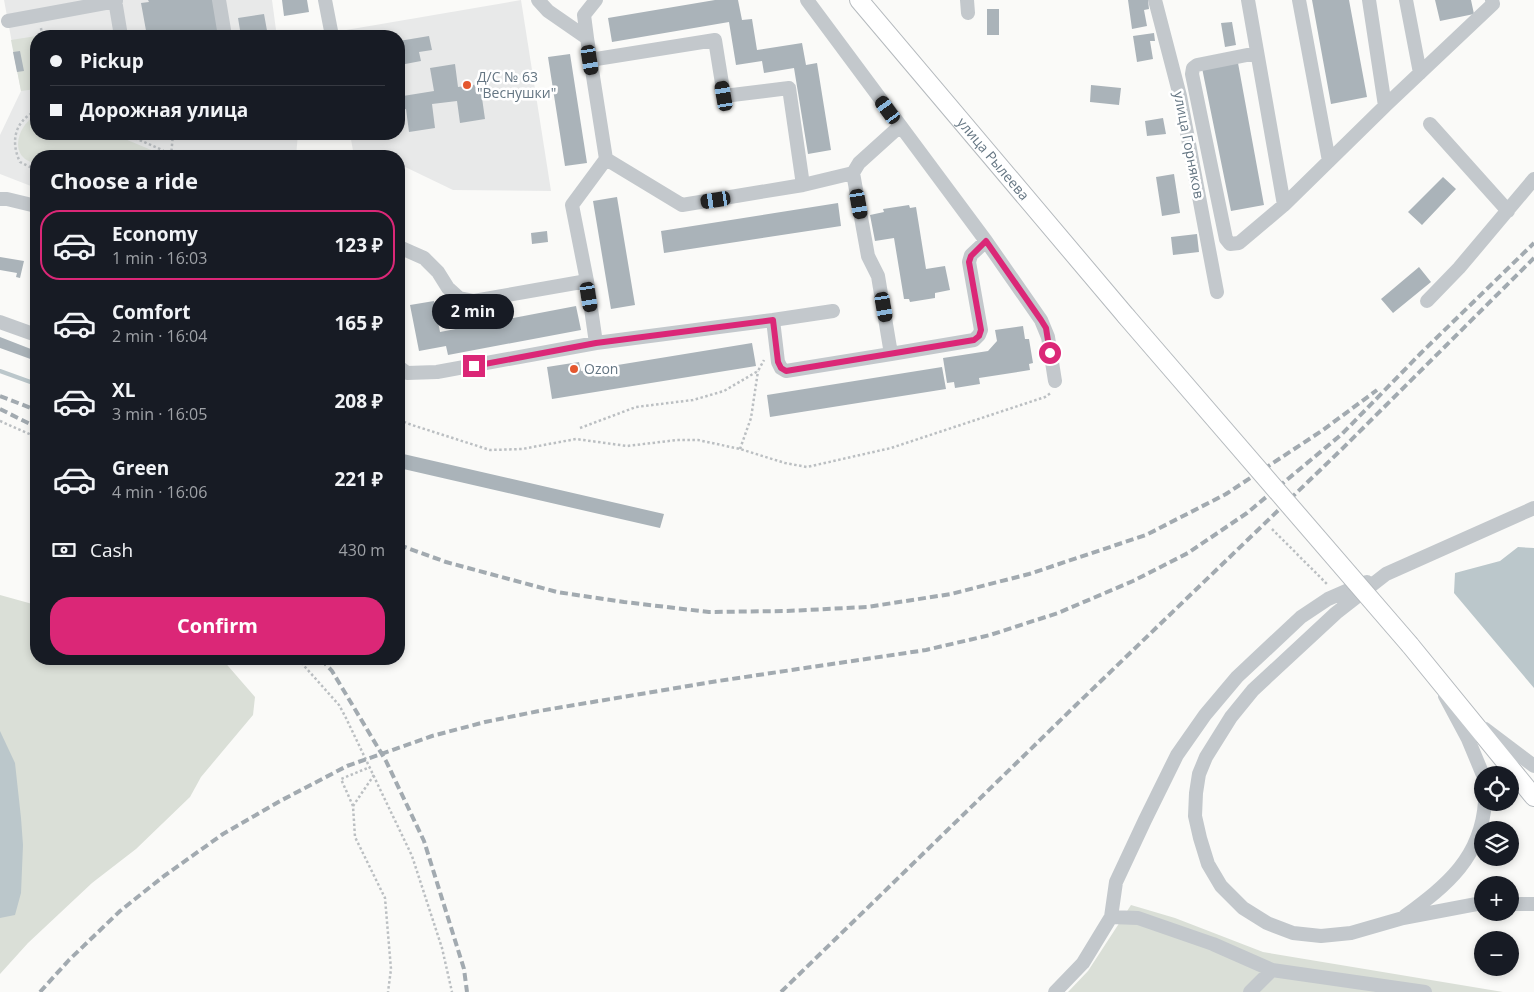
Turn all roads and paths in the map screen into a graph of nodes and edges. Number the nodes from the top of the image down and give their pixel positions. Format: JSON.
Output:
{"nodes":[{"id":1,"x":219,"y":0,"type":"edge"},
{"id":2,"x":325,"y":0,"type":"edge"},
{"id":3,"x":538,"y":0,"type":"edge"},
{"id":4,"x":596,"y":0,"type":"edge"},
{"id":5,"x":807,"y":0,"type":"edge"},
{"id":6,"x":858,"y":0,"type":"edge"},
{"id":7,"x":1155,"y":0,"type":"edge"},
{"id":8,"x":1248,"y":0,"type":"edge"},
{"id":9,"x":1298,"y":0,"type":"edge"},
{"id":10,"x":1369,"y":0,"type":"edge"},
{"id":11,"x":1406,"y":0,"type":"edge"},
{"id":12,"x":1492,"y":0,"type":"edge"},
{"id":13,"x":116,"y":1,"type":"edge"},
{"id":14,"x":8,"y":21,"type":"dead end"},
{"id":15,"x":120,"y":30,"type":"edge"},
{"id":16,"x":225,"y":30,"type":"edge"},
{"id":17,"x":331,"y":30,"type":"edge"},
{"id":18,"x":587,"y":38,"type":"junction"},
{"id":19,"x":1257,"y":53,"type":"junction"},
{"id":20,"x":590,"y":60,"type":"junction"},
{"id":21,"x":1420,"y":73,"type":"junction"},
{"id":22,"x":1385,"y":106,"type":"junction"},
{"id":23,"x":30,"y":114,"type":"edge"},
{"id":24,"x":1430,"y":124,"type":"dead end"},
{"id":25,"x":900,"y":126,"type":"junction"},
{"id":26,"x":140,"y":140,"type":"edge"},
{"id":27,"x":162,"y":150,"type":"edge"},
{"id":28,"x":606,"y":159,"type":"junction"},
{"id":29,"x":1329,"y":161,"type":"junction"},
{"id":30,"x":30,"y":167,"type":"edge"},
{"id":31,"x":853,"y":173,"type":"junction"},
{"id":32,"x":1534,"y":179,"type":"edge"},
{"id":33,"x":803,"y":185,"type":"junction"},
{"id":34,"x":0,"y":199,"type":"edge"},
{"id":35,"x":30,"y":204,"type":"edge"},
{"id":36,"x":1284,"y":204,"type":"junction"},
{"id":37,"x":1508,"y":211,"type":"junction"},
{"id":38,"x":986,"y":241,"type":"junction"},
{"id":39,"x":405,"y":250,"type":"edge"},
{"id":40,"x":587,"y":281,"type":"junction"},
{"id":41,"x":1217,"y":292,"type":"dead end"},
{"id":42,"x":1427,"y":301,"type":"dead end"},
{"id":43,"x":832,"y":311,"type":"dead end"},
{"id":44,"x":773,"y":320,"type":"junction"},
{"id":45,"x":0,"y":322,"type":"edge"},
{"id":46,"x":30,"y":333,"type":"edge"},
{"id":47,"x":776,"y":342,"type":"junction"},
{"id":48,"x":596,"y":343,"type":"junction"},
{"id":49,"x":891,"y":354,"type":"junction"},
{"id":50,"x":758,"y":371,"type":"junction"},
{"id":51,"x":405,"y":372,"type":"edge"},
{"id":52,"x":1055,"y":381,"type":"joint"},
{"id":53,"x":0,"y":420,"type":"edge"},
{"id":54,"x":405,"y":423,"type":"edge"},
{"id":55,"x":580,"y":428,"type":"dead end"},
{"id":56,"x":30,"y":434,"type":"edge"},
{"id":57,"x":740,"y":449,"type":"junction"},
{"id":58,"x":1534,"y":508,"type":"edge"},
{"id":59,"x":1272,"y":529,"type":"dead end"},
{"id":60,"x":1386,"y":574,"type":"junction"},
{"id":61,"x":1338,"y":595,"type":"junction"},
{"id":62,"x":303,"y":665,"type":"edge"},
{"id":63,"x":1430,"y":669,"type":"junction"},
{"id":64,"x":1472,"y":719,"type":"junction"},
{"id":65,"x":1478,"y":766,"type":"edge"},
{"id":66,"x":1534,"y":766,"type":"edge"},
{"id":67,"x":370,"y":767,"type":"junction"},
{"id":68,"x":374,"y":774,"type":"junction"},
{"id":69,"x":1534,"y":796,"type":"edge"},
{"id":70,"x":353,"y":806,"type":"junction"},
{"id":71,"x":1484,"y":811,"type":"edge"},
{"id":72,"x":1474,"y":904,"type":"edge"},
{"id":73,"x":1519,"y":904,"type":"edge"},
{"id":74,"x":1534,"y":904,"type":"edge"},
{"id":75,"x":1111,"y":917,"type":"junction"},
{"id":76,"x":1402,"y":918,"type":"junction"},
{"id":77,"x":1272,"y":970,"type":"junction"},
{"id":78,"x":388,"y":992,"type":"edge"},
{"id":79,"x":452,"y":992,"type":"edge"},
{"id":80,"x":1055,"y":992,"type":"edge"},
{"id":81,"x":1250,"y":992,"type":"edge"},
{"id":82,"x":1420,"y":992,"type":"edge"}],
"edges":[{"from":1,"to":16,"type":"street"},
{"from":2,"to":17,"type":"street"},
{"from":3,"to":18,"type":"street"},
{"from":4,"to":18,"type":"street"},
{"from":5,"to":25,"type":"street"},
{"from":6,"to":63,"type":"main road","name":"улица Рылеева","bridge":true},
{"from":7,"to":41,"type":"street","name":"улица Горняков"},
{"from":8,"to":19,"type":"street"},
{"from":9,"to":29,"type":"street"},
{"from":10,"to":22,"type":"street"},
{"from":11,"to":21,"type":"street"},
{"from":12,"to":21,"type":"street"},
{"from":13,"to":14,"type":"street"},
{"from":13,"to":15,"type":"street"},
{"from":18,"to":20,"type":"street"},
{"from":19,"to":36,"type":"street"},
{"from":19,"to":36,"type":"street"},
{"from":20,"to":28,"type":"street"},
{"from":20,"to":33,"type":"street"},
{"from":21,"to":22,"type":"street"},
{"from":22,"to":29,"type":"street"},
{"from":23,"to":30,"type":"path"},
{"from":24,"to":37,"type":"street"},
{"from":25,"to":31,"type":"street"},
{"from":25,"to":38,"type":"street"},
{"from":26,"to":27,"type":"path"},
{"from":28,"to":33,"type":"street"},
{"from":28,"to":40,"type":"street"},
{"from":29,"to":36,"type":"street"},
{"from":31,"to":33,"type":"street"},
{"from":31,"to":49,"type":"street"},
{"from":32,"to":37,"type":"street"},
{"from":34,"to":35,"type":"street"},
{"from":37,"to":42,"type":"street"},
{"from":38,"to":49,"type":"street"},
{"from":38,"to":52,"type":"street"},
{"from":39,"to":40,"type":"street"},
{"from":40,"to":48,"type":"street"},
{"from":43,"to":44,"type":"street"},
{"from":44,"to":47,"type":"street"},
{"from":44,"to":48,"type":"street"},
{"from":45,"to":46,"type":"street"},
{"from":47,"to":49,"type":"street"},
{"from":47,"to":50,"type":"path"},
{"from":48,"to":51,"type":"street"},
{"from":50,"to":55,"type":"path"},
{"from":50,"to":57,"type":"path"},
{"from":52,"to":57,"type":"path"},
{"from":53,"to":56,"type":"path"},
{"from":54,"to":57,"type":"path"},
{"from":58,"to":60,"type":"street"},
{"from":59,"to":61,"type":"path"},
{"from":60,"to":61,"type":"street"},
{"from":60,"to":76,"type":"street"},
{"from":61,"to":75,"type":"street"},
{"from":62,"to":67,"type":"path"},
{"from":63,"to":64,"type":"main road","name":"улица Рылеева"},
{"from":63,"to":65,"type":"street"},
{"from":64,"to":66,"type":"street"},
{"from":64,"to":69,"type":"main road","name":"улица Рылеева"},
{"from":67,"to":68,"type":"path"},
{"from":67,"to":70,"type":"path"},
{"from":68,"to":70,"type":"path"},
{"from":68,"to":79,"type":"path"},
{"from":70,"to":78,"type":"path"},
{"from":71,"to":76,"type":"street"},
{"from":72,"to":76,"type":"street"},
{"from":73,"to":74,"type":"street"},
{"from":75,"to":77,"type":"street"},
{"from":75,"to":80,"type":"street"},
{"from":77,"to":81,"type":"street"},
{"from":77,"to":82,"type":"street"}]}
